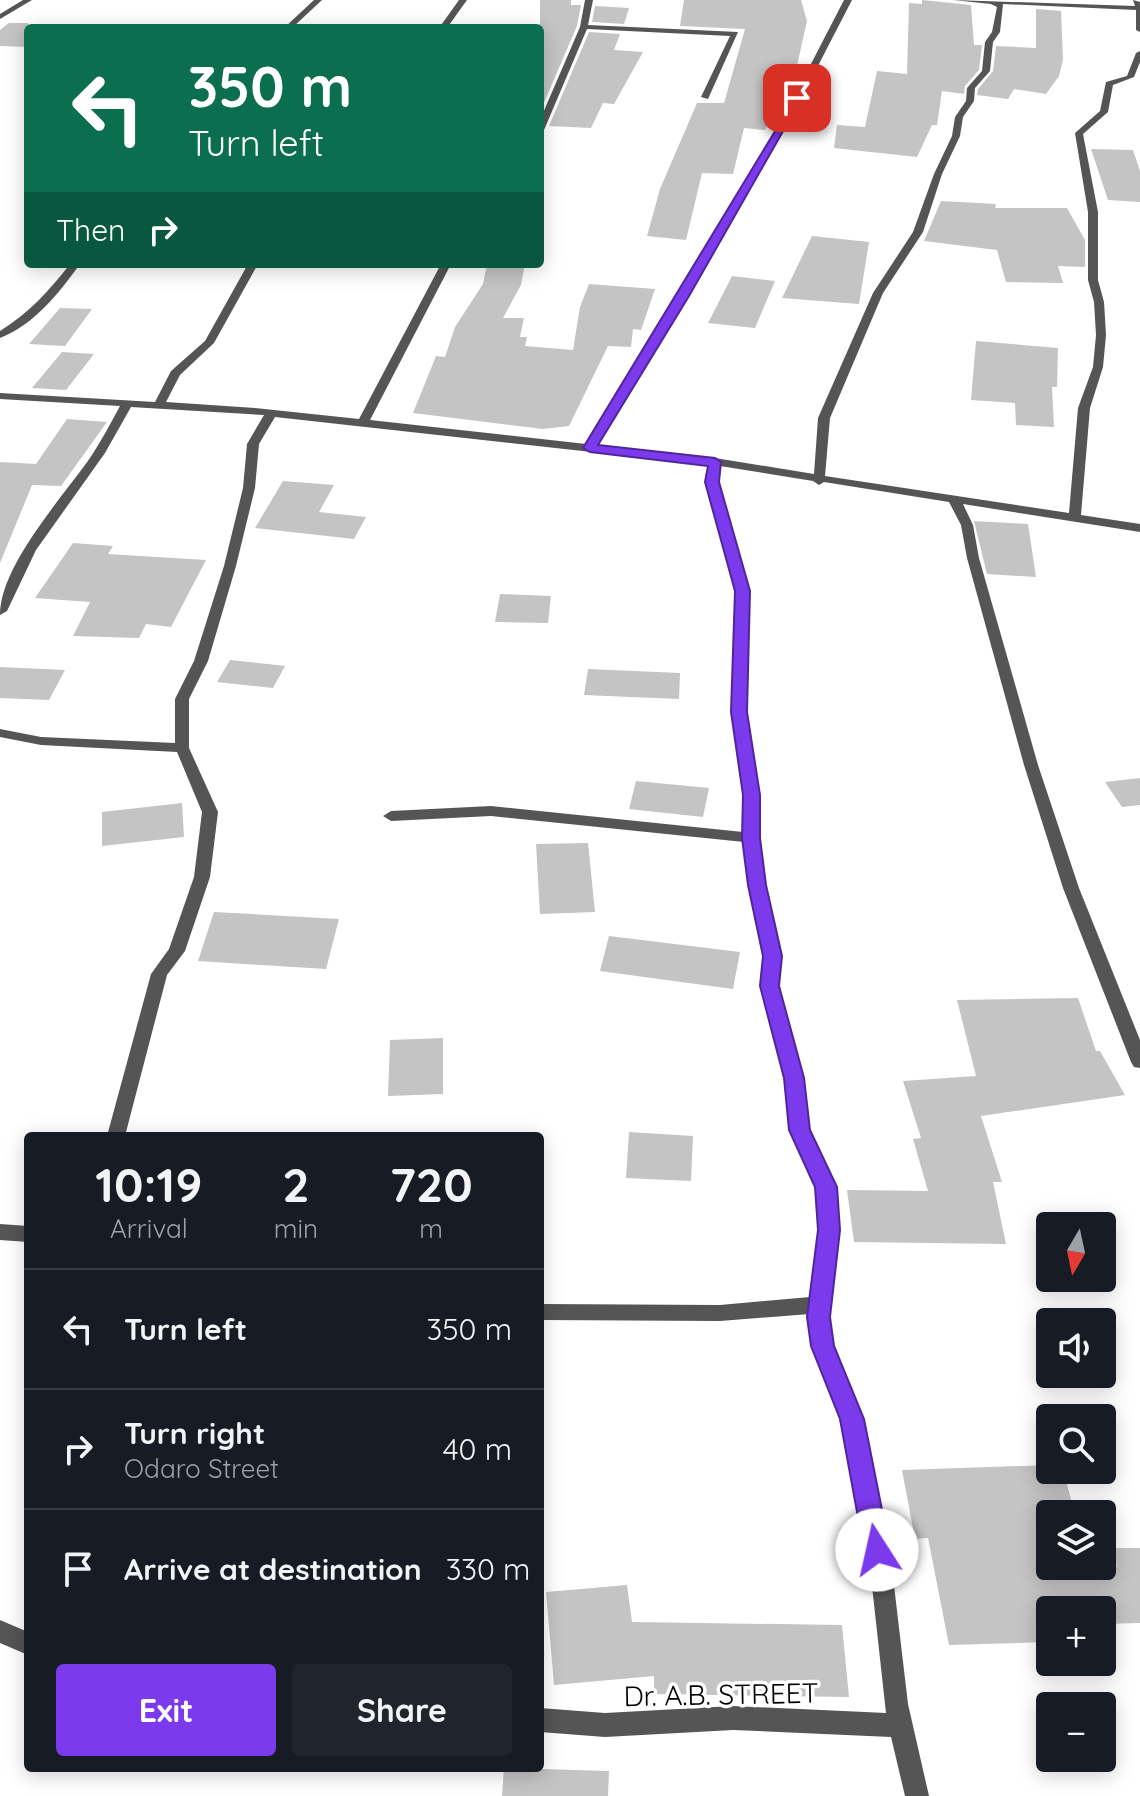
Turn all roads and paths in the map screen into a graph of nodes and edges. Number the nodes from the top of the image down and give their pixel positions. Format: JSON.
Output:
{"nodes":[{"id":1,"x":28,"y":0,"type":"edge"},
{"id":2,"x":318,"y":0,"type":"edge"},
{"id":3,"x":463,"y":0,"type":"edge"},
{"id":4,"x":589,"y":0,"type":"edge"},
{"id":5,"x":848,"y":0,"type":"edge"},
{"id":6,"x":957,"y":0,"type":"edge"},
{"id":7,"x":991,"y":0,"type":"edge"},
{"id":8,"x":1135,"y":0,"type":"edge"},
{"id":9,"x":1140,"y":8,"type":"edge"},
{"id":10,"x":0,"y":17,"type":"edge"},
{"id":11,"x":292,"y":24,"type":"edge"},
{"id":12,"x":446,"y":24,"type":"edge"},
{"id":13,"x":584,"y":27,"type":"junction"},
{"id":14,"x":1140,"y":30,"type":"edge"},
{"id":15,"x":1140,"y":53,"type":"edge"},
{"id":16,"x":705,"y":97,"type":"dead end"},
{"id":17,"x":544,"y":121,"type":"edge"},
{"id":18,"x":72,"y":268,"type":"edge"},
{"id":19,"x":251,"y":268,"type":"edge"},
{"id":20,"x":444,"y":268,"type":"edge"},
{"id":21,"x":0,"y":335,"type":"edge"},
{"id":22,"x":0,"y":396,"type":"edge"},
{"id":23,"x":128,"y":403,"type":"junction"},
{"id":24,"x":159,"y":405,"type":"junction"},
{"id":25,"x":271,"y":413,"type":"junction"},
{"id":26,"x":363,"y":423,"type":"junction"},
{"id":27,"x":590,"y":448,"type":"junction"},
{"id":28,"x":715,"y":462,"type":"junction"},
{"id":29,"x":819,"y":481,"type":"junction"},
{"id":30,"x":955,"y":501,"type":"junction"},
{"id":31,"x":1075,"y":518,"type":"junction"},
{"id":32,"x":1140,"y":528,"type":"edge"},
{"id":33,"x":0,"y":611,"type":"edge"},
{"id":34,"x":0,"y":733,"type":"edge"},
{"id":35,"x":182,"y":748,"type":"junction"},
{"id":36,"x":391,"y":816,"type":"dead end"},
{"id":37,"x":751,"y":838,"type":"junction"},
{"id":38,"x":1140,"y":1062,"type":"edge"},
{"id":39,"x":117,"y":1132,"type":"edge"},
{"id":40,"x":0,"y":1232,"type":"edge"},
{"id":41,"x":24,"y":1234,"type":"edge"},
{"id":42,"x":819,"y":1305,"type":"junction"},
{"id":43,"x":544,"y":1312,"type":"edge"},
{"id":44,"x":0,"y":1631,"type":"edge"},
{"id":45,"x":24,"y":1642,"type":"edge"},
{"id":46,"x":544,"y":1720,"type":"edge"},
{"id":47,"x":902,"y":1726,"type":"junction"},
{"id":48,"x":917,"y":1796,"type":"edge"}],
"edges":[{"from":1,"to":10,"type":"street"},
{"from":2,"to":11,"type":"street"},
{"from":3,"to":12,"type":"street"},
{"from":4,"to":13,"type":"street"},
{"from":5,"to":27,"type":"street"},
{"from":6,"to":7,"type":"street"},
{"from":7,"to":9,"type":"street"},
{"from":7,"to":29,"type":"street"},
{"from":8,"to":9,"type":"street"},
{"from":9,"to":14,"type":"street"},
{"from":13,"to":16,"type":"street"},
{"from":13,"to":17,"type":"street"},
{"from":15,"to":31,"type":"street"},
{"from":18,"to":21,"type":"street"},
{"from":19,"to":24,"type":"street"},
{"from":20,"to":26,"type":"street"},
{"from":22,"to":23,"type":"street"},
{"from":23,"to":24,"type":"street"},
{"from":23,"to":33,"type":"street"},
{"from":24,"to":25,"type":"street"},
{"from":25,"to":26,"type":"street"},
{"from":25,"to":35,"type":"street"},
{"from":26,"to":27,"type":"street"},
{"from":27,"to":28,"type":"street"},
{"from":28,"to":29,"type":"street"},
{"from":28,"to":37,"type":"street"},
{"from":29,"to":30,"type":"street"},
{"from":30,"to":31,"type":"street"},
{"from":30,"to":38,"type":"street"},
{"from":31,"to":32,"type":"street"},
{"from":34,"to":35,"type":"street"},
{"from":35,"to":39,"type":"street"},
{"from":36,"to":37,"type":"street"},
{"from":37,"to":42,"type":"street"},
{"from":40,"to":41,"type":"street"},
{"from":42,"to":43,"type":"street"},
{"from":42,"to":47,"type":"street"},
{"from":44,"to":45,"type":"street"},
{"from":46,"to":47,"type":"street","name":"Dr. A.B. STREET"},
{"from":47,"to":48,"type":"street"}]}
